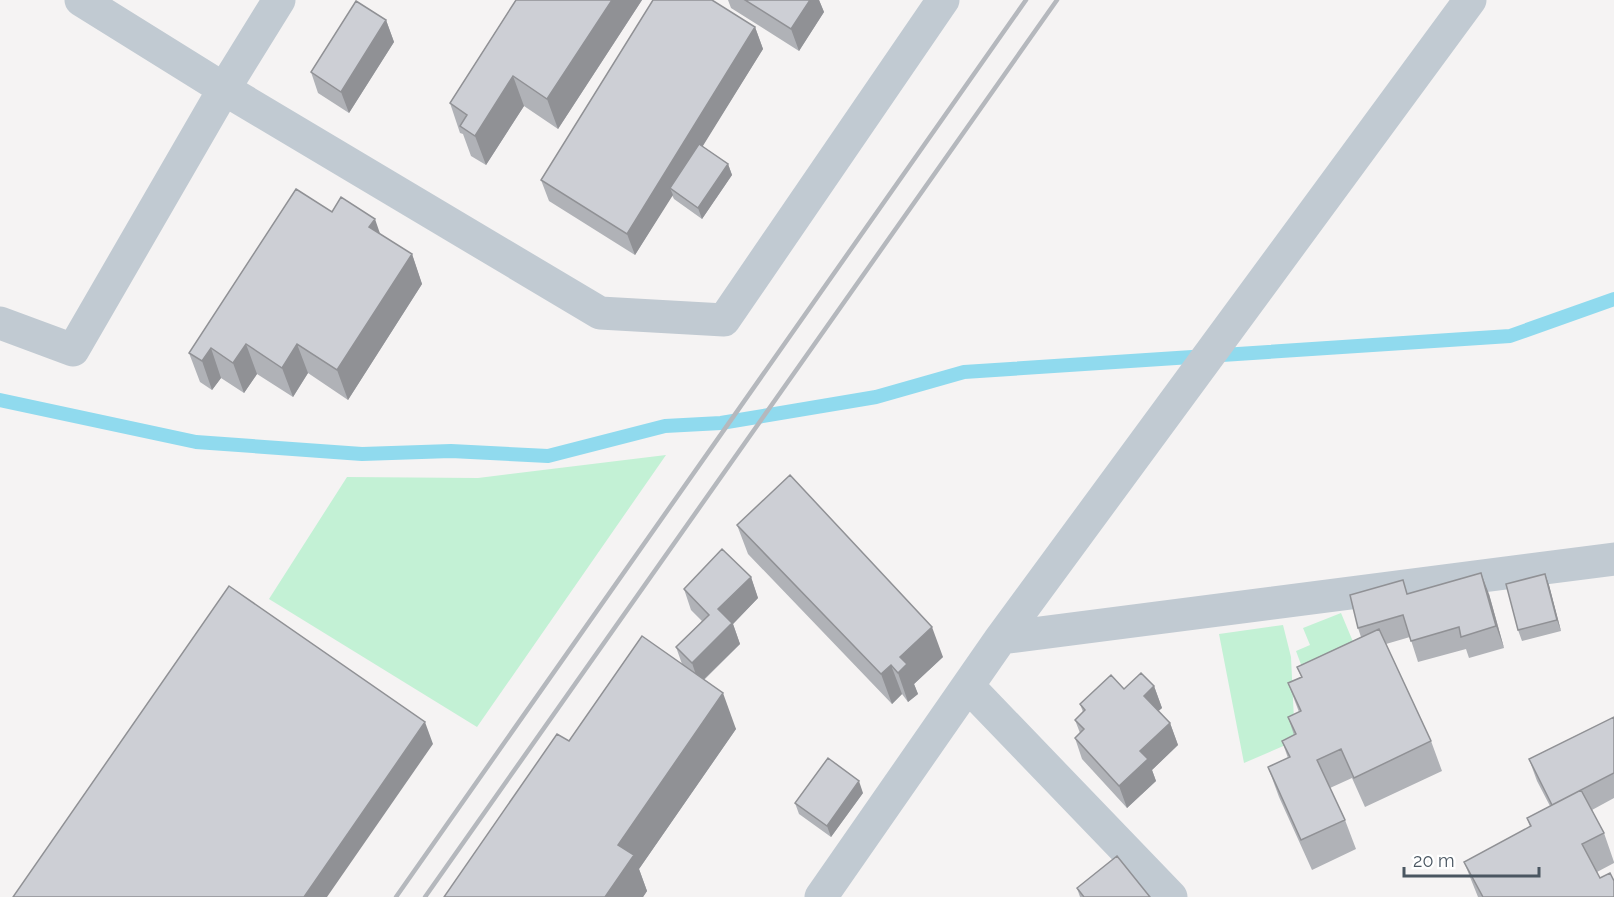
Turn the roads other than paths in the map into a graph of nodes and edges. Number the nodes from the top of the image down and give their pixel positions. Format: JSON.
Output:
{"nodes":[{"id":1,"x":81,"y":0,"type":"edge"},
{"id":2,"x":279,"y":0,"type":"edge"},
{"id":3,"x":943,"y":0,"type":"edge"},
{"id":4,"x":1470,"y":0,"type":"edge"},
{"id":5,"x":224,"y":89,"type":"junction"},
{"id":6,"x":0,"y":323,"type":"edge"},
{"id":7,"x":1614,"y":559,"type":"edge"},
{"id":8,"x":1001,"y":638,"type":"junction"},
{"id":9,"x":968,"y":686,"type":"junction"},
{"id":10,"x":821,"y":897,"type":"edge"},
{"id":11,"x":1171,"y":897,"type":"edge"}],
"edges":[{"from":1,"to":5,"type":"street"},
{"from":2,"to":5,"type":"street"},
{"from":3,"to":5,"type":"street"},
{"from":4,"to":8,"type":"street"},
{"from":5,"to":6,"type":"street"},
{"from":7,"to":8,"type":"street"},
{"from":8,"to":9,"type":"street"},
{"from":9,"to":10,"type":"street"},
{"from":9,"to":11,"type":"street"}]}
